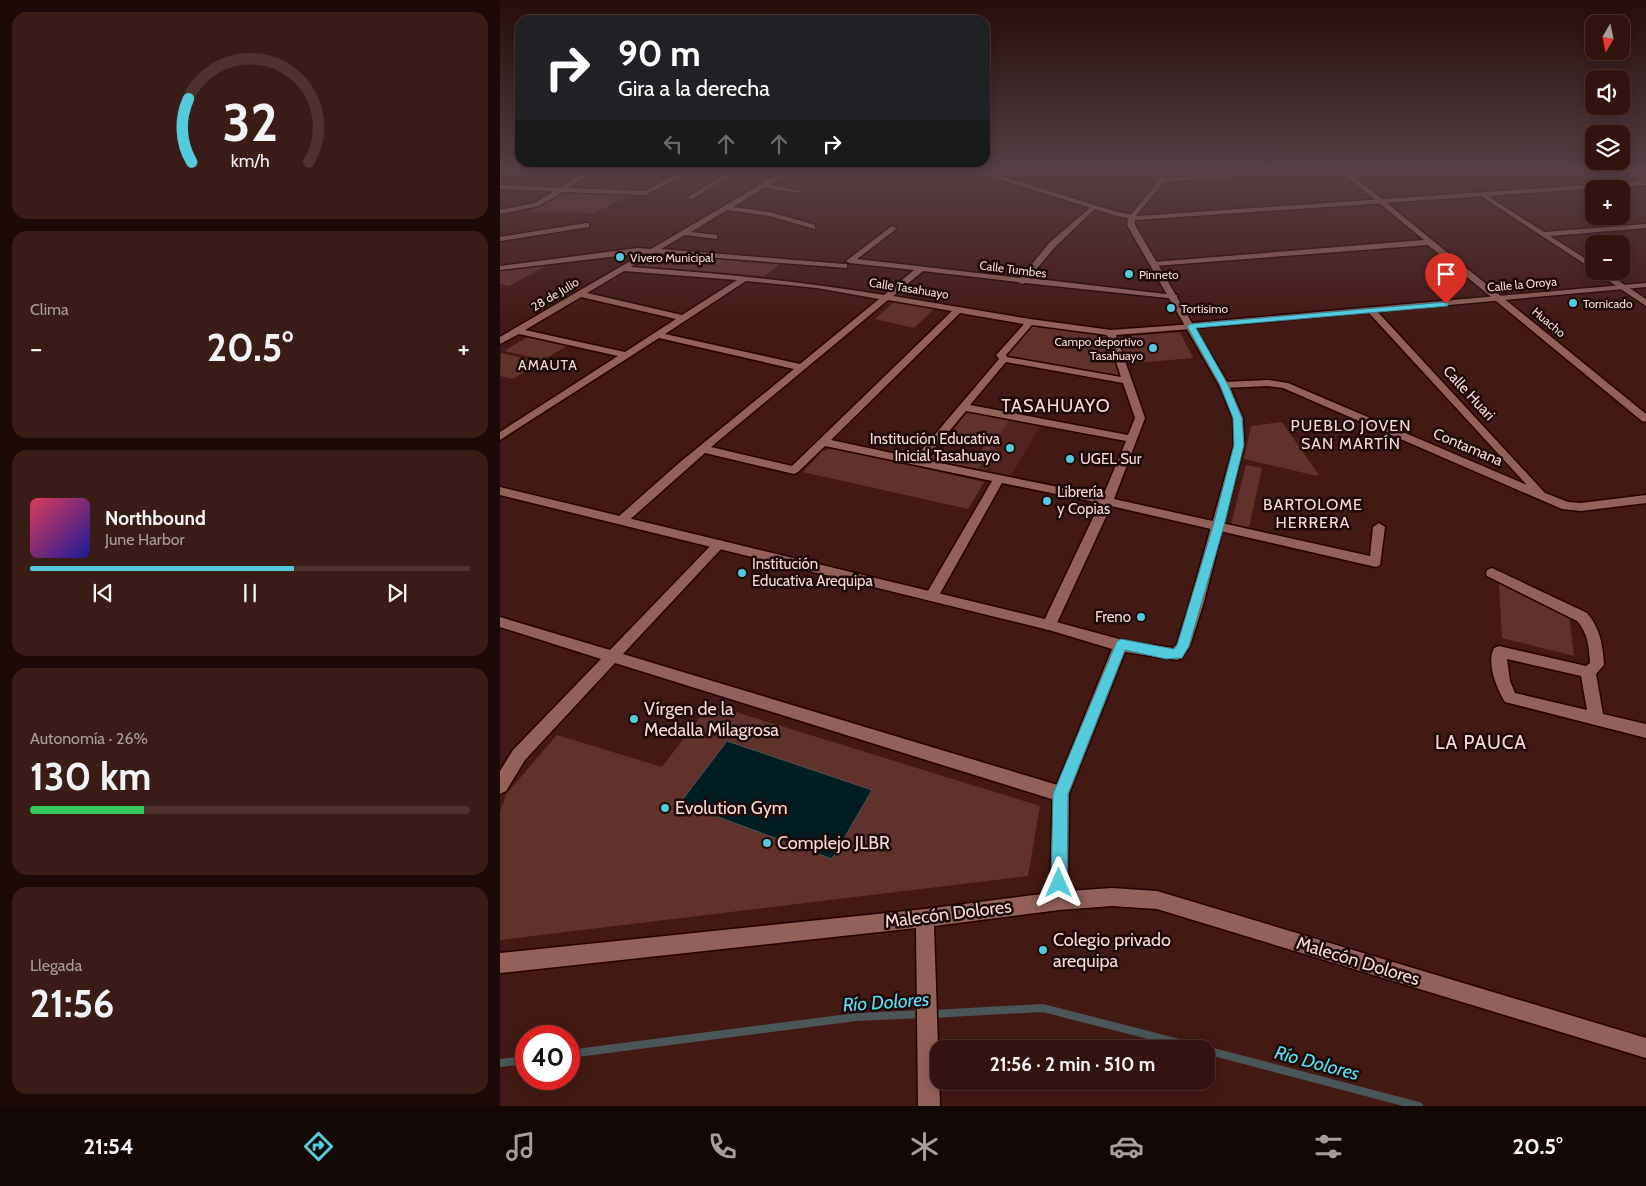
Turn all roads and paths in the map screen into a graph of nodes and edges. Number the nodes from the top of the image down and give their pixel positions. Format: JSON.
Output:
{"nodes":[{"id":1,"x":705,"y":222,"type":"edge"},
{"id":2,"x":795,"y":222,"type":"edge"},
{"id":3,"x":1078,"y":222,"type":"edge"},
{"id":4,"x":1131,"y":222,"type":"edge"},
{"id":5,"x":1406,"y":222,"type":"edge"},
{"id":6,"x":1523,"y":222,"type":"edge"},
{"id":7,"x":586,"y":226,"type":"dead end"},
{"id":8,"x":1646,"y":226,"type":"edge"},
{"id":9,"x":812,"y":227,"type":"dead end"},
{"id":10,"x":892,"y":228,"type":"dead end"},
{"id":11,"x":686,"y":233,"type":"junction"},
{"id":12,"x":1541,"y":234,"type":"junction"},
{"id":13,"x":714,"y":237,"type":"dead end"},
{"id":14,"x":500,"y":239,"type":"edge"},
{"id":15,"x":1432,"y":242,"type":"junction"},
{"id":16,"x":656,"y":250,"type":"junction"},
{"id":17,"x":1585,"y":262,"type":"edge"},
{"id":18,"x":847,"y":263,"type":"junction"},
{"id":19,"x":1154,"y":264,"type":"junction"},
{"id":20,"x":500,"y":268,"type":"edge"},
{"id":21,"x":623,"y":269,"type":"junction"},
{"id":22,"x":921,"y":269,"type":"junction"},
{"id":23,"x":745,"y":278,"type":"junction"},
{"id":24,"x":1611,"y":280,"type":"edge"},
{"id":25,"x":1022,"y":282,"type":"junction"},
{"id":26,"x":1646,"y":285,"type":"edge"},
{"id":27,"x":1623,"y":288,"type":"junction"},
{"id":28,"x":580,"y":294,"type":"junction"},
{"id":29,"x":887,"y":297,"type":"junction"},
{"id":30,"x":1174,"y":298,"type":"junction"},
{"id":31,"x":1501,"y":299,"type":"junction"},
{"id":32,"x":1646,"y":303,"type":"edge"},
{"id":33,"x":959,"y":309,"type":"junction"},
{"id":34,"x":1372,"y":311,"type":"junction"},
{"id":35,"x":684,"y":318,"type":"junction"},
{"id":36,"x":1030,"y":322,"type":"junction"},
{"id":37,"x":1191,"y":326,"type":"junction"},
{"id":38,"x":518,"y":331,"type":"junction"},
{"id":39,"x":1111,"y":333,"type":"junction"},
{"id":40,"x":657,"y":335,"type":"junction"},
{"id":41,"x":500,"y":341,"type":"edge"},
{"id":42,"x":625,"y":355,"type":"junction"},
{"id":43,"x":1004,"y":359,"type":"junction"},
{"id":44,"x":800,"y":368,"type":"junction"},
{"id":45,"x":1127,"y":381,"type":"junction"},
{"id":46,"x":1224,"y":385,"type":"junction"},
{"id":47,"x":962,"y":407,"type":"junction"},
{"id":48,"x":1646,"y":419,"type":"edge"},
{"id":49,"x":500,"y":437,"type":"edge"},
{"id":50,"x":1132,"y":439,"type":"junction"},
{"id":51,"x":823,"y":442,"type":"junction"},
{"id":52,"x":704,"y":449,"type":"junction"},
{"id":53,"x":917,"y":462,"type":"junction"},
{"id":54,"x":999,"y":479,"type":"junction"},
{"id":55,"x":500,"y":491,"type":"edge"},
{"id":56,"x":1543,"y":495,"type":"junction"},
{"id":57,"x":1646,"y":499,"type":"edge"},
{"id":58,"x":1107,"y":502,"type":"junction"},
{"id":59,"x":622,"y":520,"type":"junction"},
{"id":60,"x":1219,"y":526,"type":"junction"},
{"id":61,"x":1379,"y":527,"type":"dead end"},
{"id":62,"x":719,"y":544,"type":"junction"},
{"id":63,"x":1492,"y":573,"type":"dead end"},
{"id":64,"x":932,"y":596,"type":"junction"},
{"id":65,"x":500,"y":622,"type":"edge"},
{"id":66,"x":1049,"y":625,"type":"junction"},
{"id":67,"x":1121,"y":644,"type":"junction"},
{"id":68,"x":613,"y":656,"type":"junction"},
{"id":69,"x":1588,"y":672,"type":"junction"},
{"id":70,"x":1596,"y":719,"type":"junction"},
{"id":71,"x":1646,"y":731,"type":"edge"},
{"id":72,"x":500,"y":786,"type":"edge"},
{"id":73,"x":1060,"y":794,"type":"junction"},
{"id":74,"x":1059,"y":901,"type":"junction"},
{"id":75,"x":924,"y":918,"type":"junction"},
{"id":76,"x":500,"y":963,"type":"edge"},
{"id":77,"x":1646,"y":1048,"type":"edge"},
{"id":78,"x":929,"y":1106,"type":"edge"}],
"edges":[{"from":1,"to":11,"type":"street","name":"28 de Julio"},
{"from":2,"to":9,"type":"street"},
{"from":3,"to":25,"type":"street"},
{"from":4,"to":19,"type":"street"},
{"from":5,"to":15,"type":"street","name":"Huacho"},
{"from":6,"to":12,"type":"street"},
{"from":7,"to":14,"type":"street"},
{"from":8,"to":12,"type":"street"},
{"from":10,"to":18,"type":"street"},
{"from":11,"to":13,"type":"street"},
{"from":11,"to":16,"type":"street","name":"28 de Julio"},
{"from":12,"to":17,"type":"street"},
{"from":15,"to":19,"type":"street"},
{"from":15,"to":31,"type":"street","name":"Huacho"},
{"from":16,"to":18,"type":"street","name":"Calle Tumbes"},
{"from":16,"to":20,"type":"street","name":"Calle Tumbes"},
{"from":16,"to":21,"type":"street","name":"28 de Julio"},
{"from":18,"to":22,"type":"street","name":"Calle Tumbes"},
{"from":19,"to":30,"type":"street"},
{"from":21,"to":23,"type":"street","name":"Calle Tasahuayo"},
{"from":21,"to":28,"type":"street","name":"28 de Julio"},
{"from":22,"to":25,"type":"street","name":"Calle Tumbes"},
{"from":22,"to":29,"type":"street"},
{"from":23,"to":29,"type":"street","name":"Calle Tasahuayo"},
{"from":23,"to":35,"type":"street"},
{"from":24,"to":27,"type":"street"},
{"from":25,"to":30,"type":"street","name":"Calle Tumbes"},
{"from":26,"to":27,"type":"street","name":"Calle la Oroya"},
{"from":27,"to":31,"type":"street","name":"Calle la Oroya"},
{"from":27,"to":32,"type":"street"},
{"from":28,"to":35,"type":"street"},
{"from":28,"to":38,"type":"street","name":"28 de Julio"},
{"from":29,"to":33,"type":"street","name":"Calle Tasahuayo"},
{"from":29,"to":44,"type":"street"},
{"from":30,"to":37,"type":"street"},
{"from":31,"to":34,"type":"street","name":"Calle la Oroya"},
{"from":31,"to":48,"type":"street","name":"Huacho"},
{"from":33,"to":36,"type":"street","name":"Calle Tasahuayo"},
{"from":33,"to":51,"type":"street"},
{"from":34,"to":37,"type":"street","name":"Calle la Oroya"},
{"from":34,"to":56,"type":"street","name":"Calle Huari"},
{"from":35,"to":40,"type":"street"},
{"from":36,"to":39,"type":"street","name":"Calle Tasahuayo"},
{"from":36,"to":43,"type":"street"},
{"from":37,"to":39,"type":"street","name":"Calle Tasahuayo"},
{"from":37,"to":46,"type":"street"},
{"from":38,"to":41,"type":"street","name":"28 de Julio"},
{"from":38,"to":42,"type":"street"},
{"from":39,"to":45,"type":"street"},
{"from":40,"to":42,"type":"street"},
{"from":40,"to":44,"type":"street"},
{"from":42,"to":49,"type":"street"},
{"from":43,"to":45,"type":"street"},
{"from":43,"to":47,"type":"street"},
{"from":44,"to":52,"type":"street"},
{"from":45,"to":50,"type":"street"},
{"from":46,"to":56,"type":"street","name":"Contamana"},
{"from":46,"to":60,"type":"street"},
{"from":47,"to":50,"type":"street"},
{"from":47,"to":53,"type":"street"},
{"from":50,"to":58,"type":"street"},
{"from":51,"to":52,"type":"street"},
{"from":51,"to":53,"type":"street"},
{"from":52,"to":59,"type":"street"},
{"from":53,"to":54,"type":"street"},
{"from":54,"to":58,"type":"street"},
{"from":54,"to":64,"type":"street"},
{"from":55,"to":59,"type":"street"},
{"from":56,"to":57,"type":"street","name":"Contamana"},
{"from":58,"to":60,"type":"street"},
{"from":58,"to":66,"type":"street"},
{"from":59,"to":62,"type":"street"},
{"from":60,"to":61,"type":"street"},
{"from":60,"to":67,"type":"street"},
{"from":62,"to":64,"type":"street"},
{"from":62,"to":68,"type":"street"},
{"from":63,"to":69,"type":"street"},
{"from":64,"to":66,"type":"street"},
{"from":65,"to":68,"type":"street"},
{"from":66,"to":67,"type":"street"},
{"from":67,"to":73,"type":"street"},
{"from":68,"to":72,"type":"street"},
{"from":68,"to":73,"type":"street"},
{"from":69,"to":70,"type":"street"},
{"from":69,"to":70,"type":"street"},
{"from":70,"to":71,"type":"street"},
{"from":73,"to":74,"type":"street"},
{"from":74,"to":75,"type":"street","name":"Malecón Dolores"},
{"from":74,"to":77,"type":"street","name":"Malecón Dolores"},
{"from":75,"to":76,"type":"street","name":"Malecón Dolores"},
{"from":75,"to":78,"type":"street"}]}
